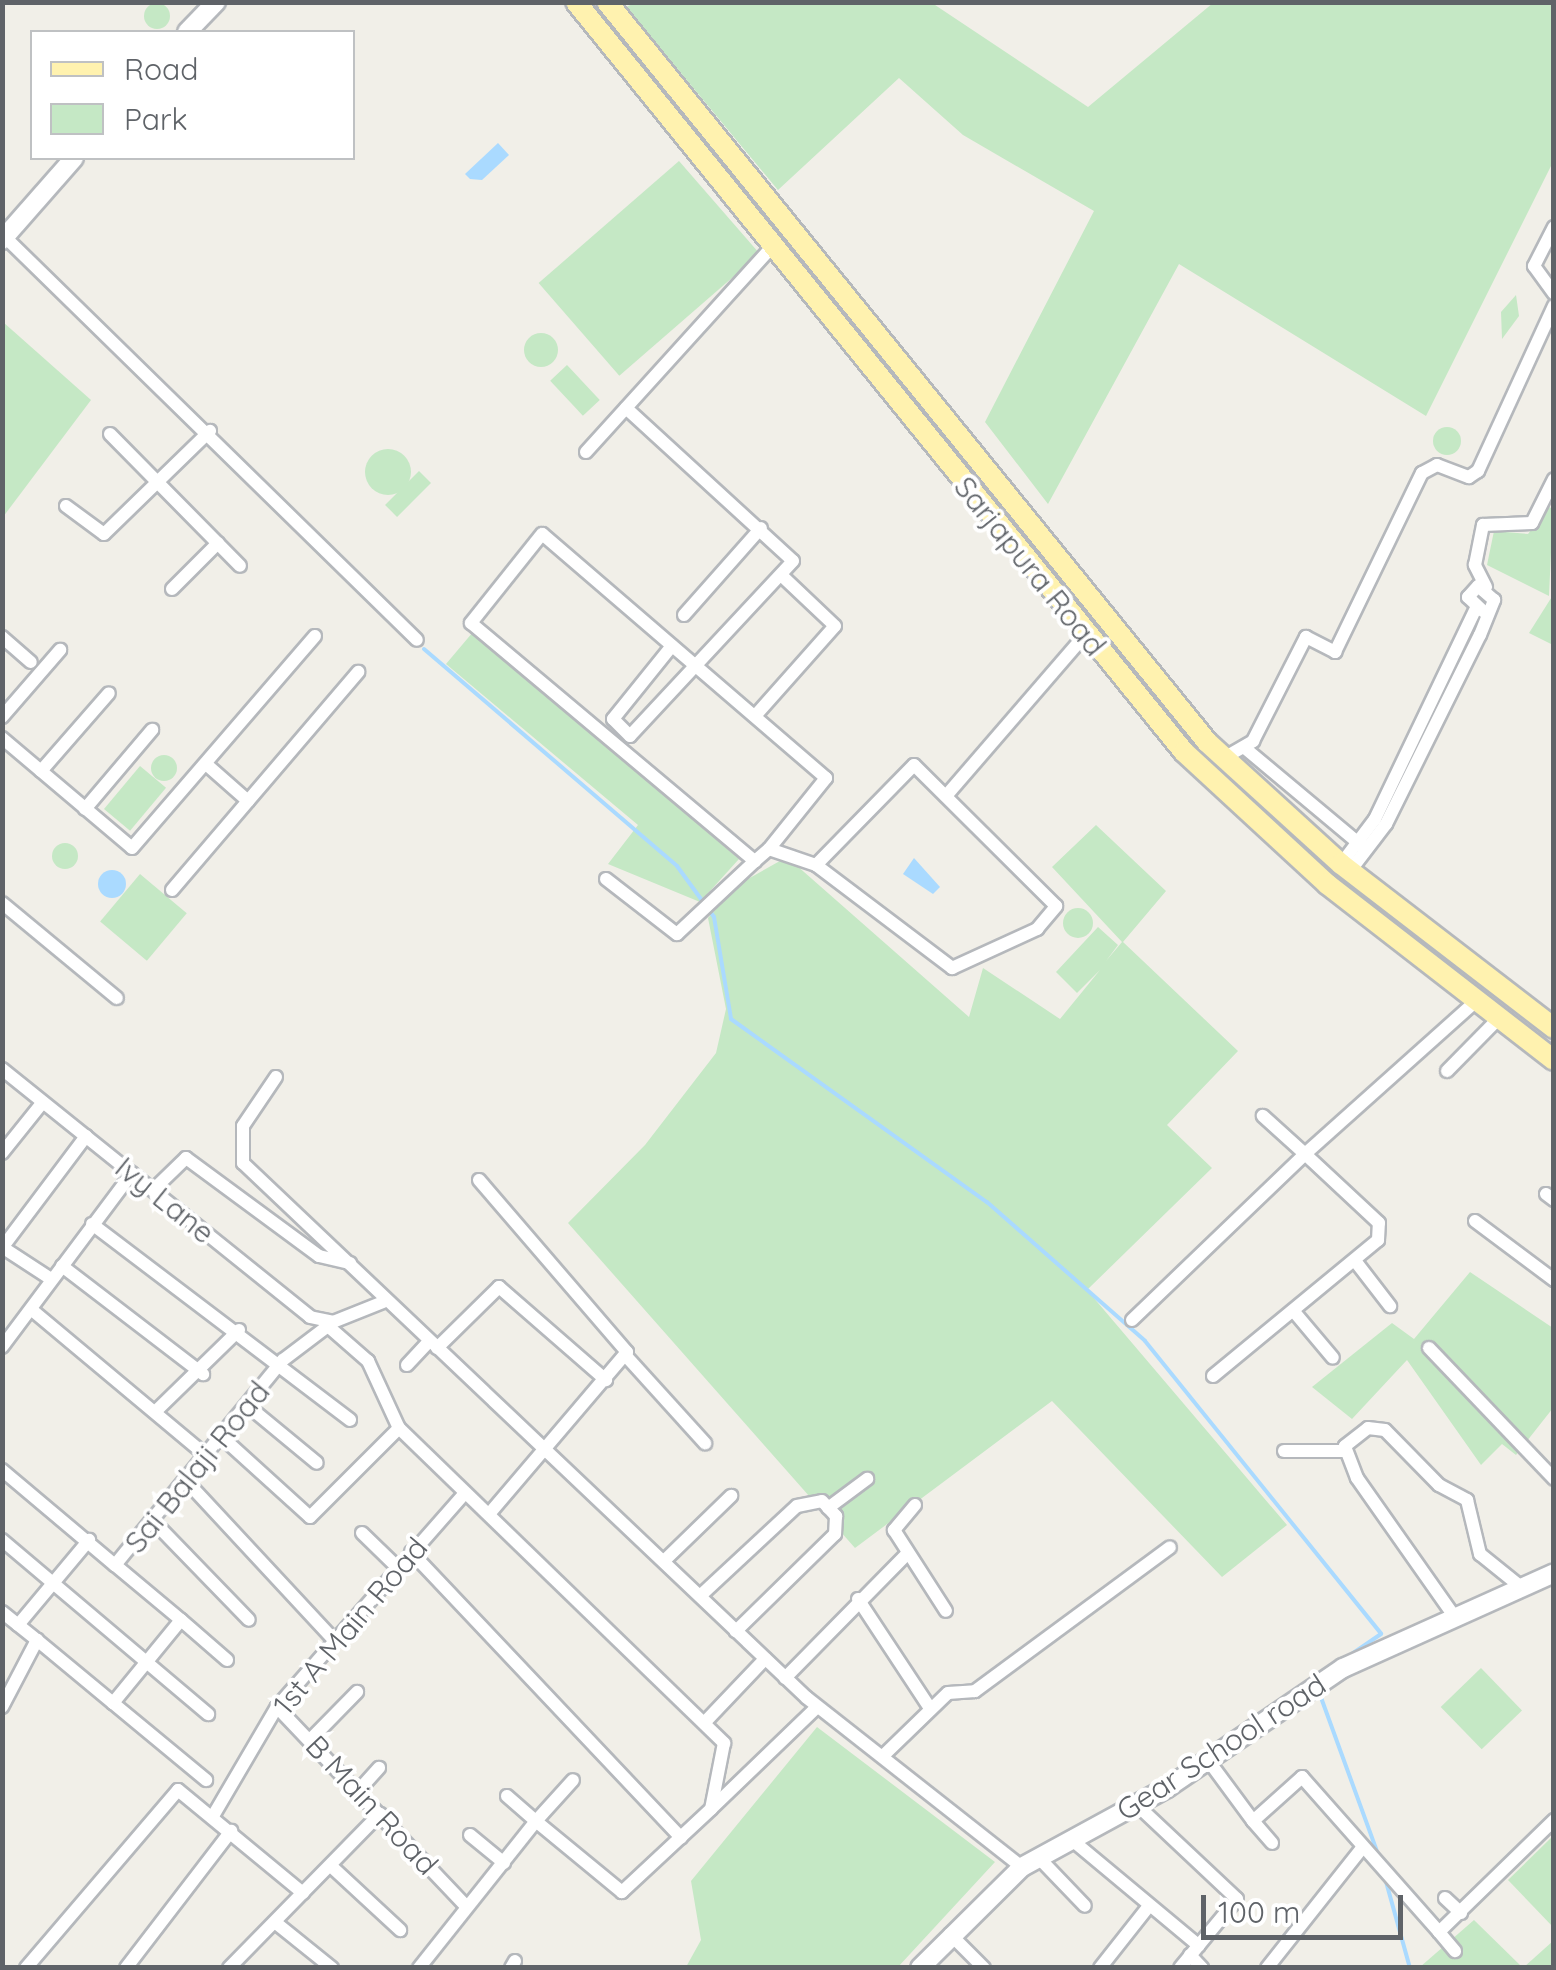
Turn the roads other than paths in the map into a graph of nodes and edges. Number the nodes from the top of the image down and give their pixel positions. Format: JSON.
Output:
{"nodes":[{"id":1,"x":216,"y":2,"type":"edge"},
{"id":2,"x":576,"y":2,"type":"edge"},
{"id":3,"x":607,"y":2,"type":"edge"},
{"id":4,"x":188,"y":30,"type":"edge"},
{"id":5,"x":72,"y":160,"type":"edge"},
{"id":6,"x":736,"y":161,"type":"junction"},
{"id":7,"x":716,"y":176,"type":"junction"},
{"id":8,"x":1554,"y":227,"type":"edge"},
{"id":9,"x":4,"y":238,"type":"edge"},
{"id":10,"x":772,"y":246,"type":"junction"},
{"id":11,"x":1554,"y":294,"type":"edge"},
{"id":12,"x":1554,"y":306,"type":"edge"},
{"id":13,"x":626,"y":408,"type":"junction"},
{"id":14,"x":210,"y":432,"type":"junction"},
{"id":15,"x":110,"y":434,"type":"dead end"},
{"id":16,"x":586,"y":452,"type":"dead end"},
{"id":17,"x":1554,"y":479,"type":"edge"},
{"id":18,"x":158,"y":482,"type":"junction"},
{"id":19,"x":66,"y":506,"type":"dead end"},
{"id":20,"x":761,"y":528,"type":"junction"},
{"id":21,"x":218,"y":543,"type":"junction"},
{"id":22,"x":240,"y":566,"type":"dead end"},
{"id":23,"x":781,"y":574,"type":"junction"},
{"id":24,"x":1486,"y":586,"type":"junction"},
{"id":25,"x":172,"y":589,"type":"dead end"},
{"id":26,"x":1479,"y":611,"type":"junction"},
{"id":27,"x":684,"y":615,"type":"dead end"},
{"id":28,"x":1086,"y":635,"type":"junction"},
{"id":29,"x":315,"y":636,"type":"dead end"},
{"id":30,"x":2,"y":637,"type":"edge"},
{"id":31,"x":416,"y":640,"type":"dead end"},
{"id":32,"x":672,"y":646,"type":"junction"},
{"id":33,"x":60,"y":650,"type":"dead end"},
{"id":34,"x":31,"y":662,"type":"dead end"},
{"id":35,"x":696,"y":665,"type":"junction"},
{"id":36,"x":358,"y":672,"type":"dead end"},
{"id":37,"x":109,"y":693,"type":"dead end"},
{"id":38,"x":755,"y":716,"type":"junction"},
{"id":39,"x":2,"y":717,"type":"edge"},
{"id":40,"x":152,"y":730,"type":"dead end"},
{"id":41,"x":2,"y":738,"type":"edge"},
{"id":42,"x":1246,"y":749,"type":"junction"},
{"id":43,"x":1224,"y":758,"type":"junction"},
{"id":44,"x":206,"y":764,"type":"junction"},
{"id":45,"x":41,"y":771,"type":"junction"},
{"id":46,"x":946,"y":796,"type":"junction"},
{"id":47,"x":248,"y":801,"type":"junction"},
{"id":48,"x":86,"y":809,"type":"junction"},
{"id":49,"x":1362,"y":846,"type":"junction"},
{"id":50,"x":769,"y":848,"type":"junction"},
{"id":51,"x":755,"y":861,"type":"junction"},
{"id":52,"x":816,"y":865,"type":"junction"},
{"id":53,"x":1345,"y":868,"type":"junction"},
{"id":54,"x":606,"y":880,"type":"dead end"},
{"id":55,"x":172,"y":890,"type":"dead end"},
{"id":56,"x":2,"y":903,"type":"edge"},
{"id":57,"x":118,"y":998,"type":"dead end"},
{"id":58,"x":1477,"y":1000,"type":"junction"},
{"id":59,"x":1500,"y":1017,"type":"junction"},
{"id":60,"x":1550,"y":1019,"type":"edge"},
{"id":61,"x":1554,"y":1060,"type":"edge"},
{"id":62,"x":3,"y":1070,"type":"edge"},
{"id":63,"x":1448,"y":1071,"type":"dead end"},
{"id":64,"x":276,"y":1077,"type":"dead end"},
{"id":65,"x":43,"y":1102,"type":"junction"},
{"id":66,"x":1263,"y":1116,"type":"dead end"},
{"id":67,"x":86,"y":1136,"type":"junction"},
{"id":68,"x":2,"y":1153,"type":"edge"},
{"id":69,"x":1304,"y":1154,"type":"junction"},
{"id":70,"x":132,"y":1173,"type":"junction"},
{"id":71,"x":479,"y":1180,"type":"dead end"},
{"id":72,"x":153,"y":1190,"type":"junction"},
{"id":73,"x":1475,"y":1221,"type":"dead end"},
{"id":74,"x":92,"y":1224,"type":"junction"},
{"id":75,"x":3,"y":1247,"type":"edge"},
{"id":76,"x":350,"y":1262,"type":"junction"},
{"id":77,"x":1356,"y":1262,"type":"junction"},
{"id":78,"x":62,"y":1266,"type":"junction"},
{"id":79,"x":50,"y":1279,"type":"junction"},
{"id":80,"x":1554,"y":1280,"type":"edge"},
{"id":81,"x":383,"y":1302,"type":"junction"},
{"id":82,"x":1390,"y":1306,"type":"dead end"},
{"id":83,"x":32,"y":1310,"type":"junction"},
{"id":84,"x":1296,"y":1314,"type":"junction"},
{"id":85,"x":1132,"y":1320,"type":"dead end"},
{"id":86,"x":331,"y":1325,"type":"junction"},
{"id":87,"x":239,"y":1330,"type":"junction"},
{"id":88,"x":433,"y":1344,"type":"junction"},
{"id":89,"x":2,"y":1347,"type":"edge"},
{"id":90,"x":1428,"y":1348,"type":"dead end"},
{"id":91,"x":626,"y":1356,"type":"junction"},
{"id":92,"x":1333,"y":1358,"type":"dead end"},
{"id":93,"x":283,"y":1360,"type":"junction"},
{"id":94,"x":407,"y":1365,"type":"dead end"},
{"id":95,"x":203,"y":1374,"type":"junction"},
{"id":96,"x":1213,"y":1376,"type":"dead end"},
{"id":97,"x":606,"y":1380,"type":"junction"},
{"id":98,"x":248,"y":1406,"type":"junction"},
{"id":99,"x":156,"y":1411,"type":"junction"},
{"id":100,"x":350,"y":1420,"type":"dead end"},
{"id":101,"x":398,"y":1428,"type":"junction"},
{"id":102,"x":224,"y":1439,"type":"junction"},
{"id":103,"x":705,"y":1443,"type":"dead end"},
{"id":104,"x":546,"y":1448,"type":"junction"},
{"id":105,"x":1284,"y":1451,"type":"dead end"},
{"id":106,"x":1345,"y":1451,"type":"junction"},
{"id":107,"x":209,"y":1458,"type":"junction"},
{"id":108,"x":318,"y":1463,"type":"dead end"},
{"id":109,"x":2,"y":1470,"type":"edge"},
{"id":110,"x":1554,"y":1479,"type":"edge"},
{"id":111,"x":867,"y":1480,"type":"dead end"},
{"id":112,"x":190,"y":1485,"type":"junction"},
{"id":113,"x":466,"y":1493,"type":"junction"},
{"id":114,"x":731,"y":1496,"type":"dead end"},
{"id":115,"x":915,"y":1504,"type":"dead end"},
{"id":116,"x":828,"y":1508,"type":"junction"},
{"id":117,"x":489,"y":1514,"type":"junction"},
{"id":118,"x":154,"y":1522,"type":"junction"},
{"id":119,"x":362,"y":1533,"type":"dead end"},
{"id":120,"x":2,"y":1540,"type":"edge"},
{"id":121,"x":90,"y":1540,"type":"junction"},
{"id":122,"x":1170,"y":1547,"type":"dead end"},
{"id":123,"x":411,"y":1552,"type":"junction"},
{"id":124,"x":908,"y":1554,"type":"junction"},
{"id":125,"x":666,"y":1560,"type":"junction"},
{"id":126,"x":115,"y":1565,"type":"junction"},
{"id":127,"x":397,"y":1567,"type":"junction"},
{"id":128,"x":1554,"y":1573,"type":"edge"},
{"id":129,"x":53,"y":1581,"type":"junction"},
{"id":130,"x":1522,"y":1586,"type":"junction"},
{"id":131,"x":700,"y":1596,"type":"junction"},
{"id":132,"x":858,"y":1600,"type":"junction"},
{"id":133,"x":946,"y":1611,"type":"dead end"},
{"id":134,"x":2,"y":1612,"type":"edge"},
{"id":135,"x":1454,"y":1616,"type":"junction"},
{"id":136,"x":181,"y":1620,"type":"junction"},
{"id":137,"x":248,"y":1620,"type":"dead end"},
{"id":138,"x":18,"y":1625,"type":"junction"},
{"id":139,"x":736,"y":1631,"type":"junction"},
{"id":140,"x":332,"y":1638,"type":"junction"},
{"id":141,"x":37,"y":1640,"type":"junction"},
{"id":142,"x":766,"y":1659,"type":"junction"},
{"id":143,"x":228,"y":1660,"type":"dead end"},
{"id":144,"x":146,"y":1662,"type":"junction"},
{"id":145,"x":785,"y":1678,"type":"junction"},
{"id":146,"x":357,"y":1692,"type":"dead end"},
{"id":147,"x":113,"y":1703,"type":"junction"},
{"id":148,"x":2,"y":1707,"type":"edge"},
{"id":149,"x":277,"y":1707,"type":"junction"},
{"id":150,"x":817,"y":1707,"type":"junction"},
{"id":151,"x":930,"y":1708,"type":"junction"},
{"id":152,"x":208,"y":1714,"type":"dead end"},
{"id":153,"x":706,"y":1721,"type":"junction"},
{"id":154,"x":311,"y":1739,"type":"junction"},
{"id":155,"x":886,"y":1753,"type":"junction"},
{"id":156,"x":1208,"y":1760,"type":"junction"},
{"id":157,"x":380,"y":1768,"type":"dead end"},
{"id":158,"x":206,"y":1780,"type":"dead end"},
{"id":159,"x":573,"y":1780,"type":"dead end"},
{"id":160,"x":359,"y":1790,"type":"junction"},
{"id":161,"x":507,"y":1796,"type":"dead end"},
{"id":162,"x":1137,"y":1805,"type":"junction"},
{"id":163,"x":712,"y":1809,"type":"junction"},
{"id":164,"x":380,"y":1814,"type":"junction"},
{"id":165,"x":213,"y":1816,"type":"junction"},
{"id":166,"x":1554,"y":1820,"type":"edge"},
{"id":167,"x":536,"y":1821,"type":"junction"},
{"id":168,"x":1252,"y":1821,"type":"junction"},
{"id":169,"x":230,"y":1831,"type":"junction"},
{"id":170,"x":470,"y":1835,"type":"dead end"},
{"id":171,"x":681,"y":1838,"type":"junction"},
{"id":172,"x":1072,"y":1840,"type":"junction"},
{"id":173,"x":1272,"y":1843,"type":"dead end"},
{"id":174,"x":1362,"y":1846,"type":"junction"},
{"id":175,"x":504,"y":1862,"type":"junction"},
{"id":176,"x":1030,"y":1862,"type":"junction"},
{"id":177,"x":332,"y":1867,"type":"junction"},
{"id":178,"x":303,"y":1894,"type":"junction"},
{"id":179,"x":1445,"y":1898,"type":"dead end"},
{"id":180,"x":466,"y":1906,"type":"junction"},
{"id":181,"x":1085,"y":1906,"type":"dead end"},
{"id":182,"x":1149,"y":1906,"type":"junction"},
{"id":183,"x":1460,"y":1912,"type":"junction"},
{"id":184,"x":276,"y":1923,"type":"junction"},
{"id":185,"x":400,"y":1930,"type":"dead end"},
{"id":186,"x":1439,"y":1932,"type":"junction"},
{"id":187,"x":950,"y":1934,"type":"junction"},
{"id":188,"x":1194,"y":1950,"type":"junction"},
{"id":189,"x":1456,"y":1951,"type":"dead end"},
{"id":190,"x":235,"y":1965,"type":"edge"},
{"id":191,"x":425,"y":1965,"type":"edge"},
{"id":192,"x":26,"y":1968,"type":"edge"},
{"id":193,"x":126,"y":1968,"type":"edge"},
{"id":194,"x":332,"y":1968,"type":"edge"},
{"id":195,"x":920,"y":1968,"type":"edge"},
{"id":196,"x":984,"y":1968,"type":"edge"},
{"id":197,"x":1100,"y":1968,"type":"edge"},
{"id":198,"x":1180,"y":1968,"type":"edge"},
{"id":199,"x":1202,"y":1968,"type":"edge"},
{"id":200,"x":1267,"y":1968,"type":"edge"}],
"edges":[{"from":1,"to":4,"type":"main road"},
{"from":2,"to":7,"type":"main road","name":"Sarjapura Road"},
{"from":3,"to":6,"type":"main road","name":"Sarjapura Road"},
{"from":5,"to":9,"type":"main road"},
{"from":6,"to":7,"type":"main road"},
{"from":6,"to":43,"type":"main road","name":"Sarjapura Road"},
{"from":7,"to":10,"type":"main road","name":"Sarjapura Road"},
{"from":8,"to":11,"type":"street"},
{"from":9,"to":14,"type":"street"},
{"from":10,"to":13,"type":"street"},
{"from":10,"to":28,"type":"main road","name":"Sarjapura Road"},
{"from":12,"to":42,"type":"street"},
{"from":13,"to":16,"type":"street"},
{"from":13,"to":20,"type":"street"},
{"from":14,"to":18,"type":"street"},
{"from":14,"to":31,"type":"street"},
{"from":15,"to":18,"type":"street"},
{"from":17,"to":24,"type":"street"},
{"from":18,"to":19,"type":"street"},
{"from":18,"to":21,"type":"street"},
{"from":20,"to":23,"type":"street"},
{"from":20,"to":27,"type":"street"},
{"from":21,"to":22,"type":"street"},
{"from":21,"to":25,"type":"street"},
{"from":23,"to":35,"type":"street"},
{"from":23,"to":38,"type":"street"},
{"from":24,"to":26,"type":"street"},
{"from":24,"to":26,"type":"street"},
{"from":26,"to":49,"type":"street"},
{"from":28,"to":46,"type":"street"},
{"from":28,"to":58,"type":"main road","name":"Sarjapura Road"},
{"from":29,"to":44,"type":"street"},
{"from":30,"to":34,"type":"street"},
{"from":32,"to":35,"type":"street"},
{"from":32,"to":35,"type":"street"},
{"from":32,"to":51,"type":"street"},
{"from":33,"to":39,"type":"street"},
{"from":35,"to":38,"type":"street"},
{"from":36,"to":47,"type":"street"},
{"from":37,"to":45,"type":"street"},
{"from":38,"to":50,"type":"street"},
{"from":40,"to":48,"type":"street"},
{"from":41,"to":45,"type":"street"},
{"from":42,"to":43,"type":"street"},
{"from":42,"to":49,"type":"street"},
{"from":43,"to":53,"type":"main road","name":"Sarjapura Road"},
{"from":44,"to":47,"type":"street"},
{"from":44,"to":48,"type":"street"},
{"from":45,"to":48,"type":"street"},
{"from":46,"to":52,"type":"street"},
{"from":46,"to":52,"type":"street"},
{"from":47,"to":55,"type":"street"},
{"from":49,"to":53,"type":"street"},
{"from":50,"to":51,"type":"street"},
{"from":50,"to":52,"type":"street"},
{"from":51,"to":54,"type":"street"},
{"from":53,"to":60,"type":"main road","name":"Sarjapura Road"},
{"from":56,"to":57,"type":"street"},
{"from":58,"to":59,"type":"main road","name":"Sarjapura Road"},
{"from":58,"to":69,"type":"street"},
{"from":59,"to":61,"type":"main road","name":"Sarjapura Road"},
{"from":59,"to":63,"type":"street"},
{"from":62,"to":65,"type":"street","name":"Ivy Lane"},
{"from":64,"to":76,"type":"street"},
{"from":65,"to":67,"type":"street","name":"Ivy Lane"},
{"from":65,"to":68,"type":"street"},
{"from":66,"to":69,"type":"street"},
{"from":67,"to":70,"type":"street","name":"Ivy Lane"},
{"from":67,"to":75,"type":"street"},
{"from":69,"to":77,"type":"street"},
{"from":69,"to":85,"type":"street"},
{"from":70,"to":72,"type":"street","name":"Ivy Lane"},
{"from":70,"to":74,"type":"street"},
{"from":71,"to":91,"type":"street"},
{"from":72,"to":76,"type":"street"},
{"from":72,"to":86,"type":"street","name":"Ivy Lane"},
{"from":73,"to":80,"type":"street"},
{"from":74,"to":78,"type":"street"},
{"from":74,"to":87,"type":"street"},
{"from":75,"to":79,"type":"street"},
{"from":76,"to":81,"type":"street"},
{"from":77,"to":82,"type":"street"},
{"from":77,"to":84,"type":"street"},
{"from":78,"to":79,"type":"street"},
{"from":78,"to":95,"type":"street"},
{"from":79,"to":83,"type":"street"},
{"from":81,"to":86,"type":"street","name":"Sai Balaji Road"},
{"from":81,"to":88,"type":"street"},
{"from":83,"to":89,"type":"street"},
{"from":83,"to":99,"type":"street"},
{"from":84,"to":92,"type":"street"},
{"from":84,"to":96,"type":"street"},
{"from":86,"to":93,"type":"street","name":"Sai Balaji Road"},
{"from":86,"to":101,"type":"street","name":"Ivy Lane"},
{"from":87,"to":93,"type":"street"},
{"from":87,"to":95,"type":"street"},
{"from":88,"to":94,"type":"street"},
{"from":88,"to":97,"type":"street"},
{"from":88,"to":104,"type":"street"},
{"from":90,"to":110,"type":"street"},
{"from":91,"to":97,"type":"street"},
{"from":91,"to":103,"type":"street"},
{"from":93,"to":98,"type":"street","name":"Sai Balaji Road"},
{"from":93,"to":100,"type":"street"},
{"from":95,"to":99,"type":"street"},
{"from":97,"to":104,"type":"street"},
{"from":98,"to":102,"type":"street","name":"Sai Balaji Road"},
{"from":98,"to":108,"type":"street"},
{"from":99,"to":107,"type":"street"},
{"from":101,"to":102,"type":"street"},
{"from":101,"to":113,"type":"street","name":"Ivy Lane"},
{"from":102,"to":107,"type":"street","name":"Sai Balaji Road"},
{"from":104,"to":117,"type":"street"},
{"from":104,"to":125,"type":"street"},
{"from":105,"to":106,"type":"street"},
{"from":106,"to":130,"type":"street"},
{"from":106,"to":135,"type":"street"},
{"from":107,"to":112,"type":"street","name":"Sai Balaji Road"},
{"from":109,"to":121,"type":"street"},
{"from":111,"to":116,"type":"street"},
{"from":112,"to":118,"type":"street","name":"Sai Balaji Road"},
{"from":112,"to":140,"type":"street"},
{"from":113,"to":117,"type":"street","name":"Ivy Lane"},
{"from":113,"to":123,"type":"street","name":"1st A Main Road"},
{"from":114,"to":125,"type":"street"},
{"from":115,"to":124,"type":"street"},
{"from":116,"to":131,"type":"street"},
{"from":116,"to":139,"type":"street"},
{"from":117,"to":153,"type":"street","name":"Ivy Lane"},
{"from":118,"to":126,"type":"street","name":"Sai Balaji Road"},
{"from":118,"to":137,"type":"street"},
{"from":119,"to":127,"type":"street"},
{"from":120,"to":129,"type":"street"},
{"from":121,"to":126,"type":"street"},
{"from":121,"to":129,"type":"street"},
{"from":122,"to":151,"type":"street"},
{"from":123,"to":127,"type":"street","name":"1st A Main Road"},
{"from":123,"to":171,"type":"street"},
{"from":124,"to":132,"type":"street"},
{"from":124,"to":133,"type":"street"},
{"from":125,"to":131,"type":"street"},
{"from":126,"to":136,"type":"street","name":"Sai Balaji Road"},
{"from":127,"to":140,"type":"street","name":"1st A Main Road"},
{"from":128,"to":130,"type":"main road","name":"Gear School road"},
{"from":129,"to":138,"type":"street"},
{"from":129,"to":144,"type":"street"},
{"from":130,"to":135,"type":"main road","name":"Gear School road"},
{"from":131,"to":139,"type":"street"},
{"from":132,"to":145,"type":"street"},
{"from":132,"to":151,"type":"street"},
{"from":134,"to":138,"type":"street"},
{"from":135,"to":156,"type":"main road","name":"Gear School road"},
{"from":136,"to":143,"type":"street","name":"Sai Balaji Road"},
{"from":136,"to":144,"type":"street"},
{"from":138,"to":141,"type":"street"},
{"from":139,"to":142,"type":"street"},
{"from":140,"to":149,"type":"street","name":"1st A Main Road"},
{"from":141,"to":147,"type":"street"},
{"from":141,"to":148,"type":"street"},
{"from":142,"to":145,"type":"street"},
{"from":142,"to":153,"type":"street"},
{"from":144,"to":147,"type":"street"},
{"from":144,"to":152,"type":"street"},
{"from":145,"to":150,"type":"street"},
{"from":146,"to":154,"type":"street"},
{"from":147,"to":158,"type":"street"},
{"from":149,"to":154,"type":"street","name":"B Main Road"},
{"from":149,"to":165,"type":"street","name":"1st A Main Road"},
{"from":150,"to":155,"type":"street"},
{"from":150,"to":163,"type":"street"},
{"from":151,"to":155,"type":"street"},
{"from":153,"to":163,"type":"street"},
{"from":154,"to":160,"type":"street","name":"B Main Road"},
{"from":155,"to":176,"type":"street"},
{"from":156,"to":162,"type":"main road","name":"Gear School road"},
{"from":156,"to":168,"type":"street"},
{"from":157,"to":160,"type":"street"},
{"from":159,"to":167,"type":"street"},
{"from":160,"to":164,"type":"street","name":"B Main Road"},
{"from":161,"to":167,"type":"street"},
{"from":162,"to":172,"type":"main road","name":"Gear School road"},
{"from":162,"to":188,"type":"street"},
{"from":163,"to":171,"type":"street"},
{"from":164,"to":177,"type":"street"},
{"from":164,"to":180,"type":"street","name":"B Main Road"},
{"from":165,"to":169,"type":"street"},
{"from":165,"to":192,"type":"street"},
{"from":166,"to":183,"type":"street"},
{"from":167,"to":171,"type":"street"},
{"from":167,"to":175,"type":"street"},
{"from":168,"to":173,"type":"street"},
{"from":168,"to":174,"type":"street"},
{"from":169,"to":178,"type":"street"},
{"from":169,"to":193,"type":"street"},
{"from":170,"to":175,"type":"street"},
{"from":172,"to":176,"type":"main road","name":"Gear School road"},
{"from":172,"to":182,"type":"street"},
{"from":174,"to":186,"type":"street"},
{"from":174,"to":200,"type":"street"},
{"from":175,"to":180,"type":"street"},
{"from":176,"to":181,"type":"street"},
{"from":176,"to":187,"type":"main road","name":"Gear School road"},
{"from":177,"to":178,"type":"street"},
{"from":177,"to":185,"type":"street"},
{"from":178,"to":184,"type":"street"},
{"from":179,"to":183,"type":"street"},
{"from":180,"to":191,"type":"street"},
{"from":182,"to":188,"type":"street"},
{"from":182,"to":197,"type":"street"},
{"from":183,"to":186,"type":"street"},
{"from":184,"to":190,"type":"street"},
{"from":184,"to":194,"type":"street"},
{"from":186,"to":189,"type":"street"},
{"from":187,"to":195,"type":"main road","name":"Gear School road"},
{"from":187,"to":196,"type":"street"},
{"from":188,"to":198,"type":"street"},
{"from":188,"to":199,"type":"street"}]}
